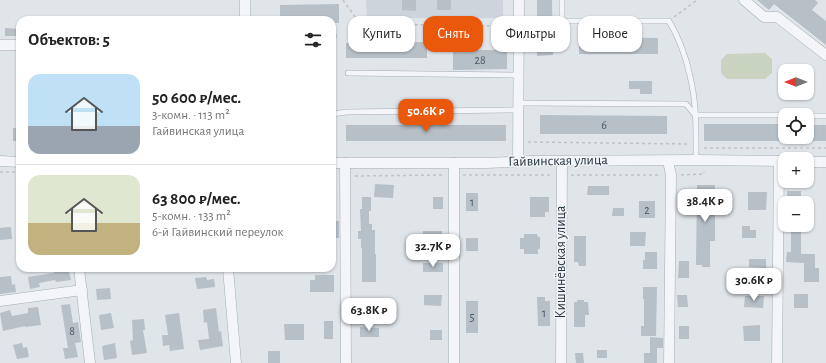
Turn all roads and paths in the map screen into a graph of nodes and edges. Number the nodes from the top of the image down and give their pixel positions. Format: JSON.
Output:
{"nodes":[{"id":1,"x":245,"y":0,"type":"edge"},
{"id":2,"x":343,"y":0,"type":"edge"},
{"id":3,"x":519,"y":0,"type":"edge"},
{"id":4,"x":562,"y":0,"type":"edge"},
{"id":5,"x":696,"y":0,"type":"edge"},
{"id":6,"x":744,"y":0,"type":"edge"},
{"id":7,"x":245,"y":16,"type":"edge"},
{"id":8,"x":519,"y":16,"type":"edge"},
{"id":9,"x":563,"y":16,"type":"edge"},
{"id":10,"x":570,"y":21,"type":"edge"},
{"id":11,"x":670,"y":21,"type":"junction"},
{"id":12,"x":491,"y":26,"type":"edge"},
{"id":13,"x":0,"y":45,"type":"edge"},
{"id":14,"x":16,"y":45,"type":"edge"},
{"id":15,"x":518,"y":52,"type":"edge"},
{"id":16,"x":826,"y":56,"type":"edge"},
{"id":17,"x":348,"y":73,"type":"dead end"},
{"id":18,"x":518,"y":75,"type":"junction"},
{"id":19,"x":518,"y":107,"type":"junction"},
{"id":20,"x":336,"y":113,"type":"edge"},
{"id":21,"x":695,"y":114,"type":"junction"},
{"id":22,"x":778,"y":115,"type":"edge"},
{"id":23,"x":814,"y":116,"type":"edge"},
{"id":24,"x":826,"y":116,"type":"edge"},
{"id":25,"x":518,"y":142,"type":"junction"},
{"id":26,"x":696,"y":146,"type":"junction"},
{"id":27,"x":826,"y":148,"type":"edge"},
{"id":28,"x":696,"y":160,"type":"junction"},
{"id":29,"x":562,"y":161,"type":"junction"},
{"id":30,"x":668,"y":161,"type":"junction"},
{"id":31,"x":778,"y":161,"type":"edge"},
{"id":32,"x":0,"y":162,"type":"edge"},
{"id":33,"x":16,"y":162,"type":"edge"},
{"id":34,"x":518,"y":162,"type":"junction"},
{"id":35,"x":814,"y":162,"type":"edge"},
{"id":36,"x":826,"y":162,"type":"edge"},
{"id":37,"x":336,"y":163,"type":"edge"},
{"id":38,"x":346,"y":163,"type":"junction"},
{"id":39,"x":454,"y":163,"type":"junction"},
{"id":40,"x":0,"y":172,"type":"edge"},
{"id":41,"x":16,"y":172,"type":"edge"},
{"id":42,"x":704,"y":172,"type":"dead end"},
{"id":43,"x":454,"y":175,"type":"junction"},
{"id":44,"x":562,"y":175,"type":"junction"},
{"id":45,"x":671,"y":175,"type":"junction"},
{"id":46,"x":346,"y":176,"type":"junction"},
{"id":47,"x":336,"y":179,"type":"edge"},
{"id":48,"x":781,"y":188,"type":"edge"},
{"id":49,"x":80,"y":272,"type":"edge"},
{"id":50,"x":228,"y":272,"type":"edge"},
{"id":51,"x":82,"y":290,"type":"junction"},
{"id":52,"x":0,"y":301,"type":"edge"},
{"id":53,"x":90,"y":363,"type":"edge"},
{"id":54,"x":236,"y":363,"type":"edge"},
{"id":55,"x":346,"y":363,"type":"edge"},
{"id":56,"x":454,"y":363,"type":"edge"},
{"id":57,"x":561,"y":363,"type":"edge"},
{"id":58,"x":669,"y":363,"type":"edge"},
{"id":59,"x":777,"y":363,"type":"edge"}],
"edges":[{"from":1,"to":7,"type":"street"},
{"from":2,"to":12,"type":"path"},
{"from":3,"to":8,"type":"street"},
{"from":4,"to":9,"type":"lane"},
{"from":5,"to":11,"type":"path"},
{"from":6,"to":16,"type":"street"},
{"from":10,"to":11,"type":"lane"},
{"from":11,"to":21,"type":"lane"},
{"from":13,"to":14,"type":"street"},
{"from":15,"to":18,"type":"street"},
{"from":17,"to":18,"type":"lane"},
{"from":18,"to":19,"type":"street"},
{"from":19,"to":20,"type":"lane"},
{"from":19,"to":21,"type":"lane"},
{"from":19,"to":25,"type":"street"},
{"from":21,"to":22,"type":"lane"},
{"from":21,"to":26,"type":"lane"},
{"from":23,"to":24,"type":"lane"},
{"from":25,"to":26,"type":"path"},
{"from":25,"to":34,"type":"street"},
{"from":26,"to":27,"type":"path"},
{"from":26,"to":28,"type":"lane"},
{"from":28,"to":30,"type":"street","name":"Гайвинская улица"},
{"from":28,"to":31,"type":"street","name":"Гайвинская улица"},
{"from":29,"to":30,"type":"street","name":"Гайвинская улица"},
{"from":29,"to":34,"type":"street","name":"Гайвинская улица"},
{"from":29,"to":44,"type":"street","name":"Кишинёвская улица"},
{"from":30,"to":45,"type":"street"},
{"from":32,"to":33,"type":"street"},
{"from":34,"to":39,"type":"street","name":"Гайвинская улица"},
{"from":35,"to":36,"type":"street"},
{"from":37,"to":38,"type":"street","name":"Гайвинская улица"},
{"from":38,"to":39,"type":"street","name":"Гайвинская улица"},
{"from":38,"to":46,"type":"street"},
{"from":39,"to":43,"type":"street"},
{"from":40,"to":41,"type":"path"},
{"from":42,"to":45,"type":"path"},
{"from":43,"to":44,"type":"path"},
{"from":43,"to":46,"type":"path"},
{"from":43,"to":56,"type":"street"},
{"from":44,"to":45,"type":"path"},
{"from":44,"to":57,"type":"street","name":"Кишинёвская улица"},
{"from":45,"to":58,"type":"street"},
{"from":46,"to":47,"type":"path"},
{"from":46,"to":55,"type":"street"},
{"from":48,"to":59,"type":"street"},
{"from":49,"to":51,"type":"street"},
{"from":50,"to":54,"type":"street"},
{"from":51,"to":52,"type":"street"},
{"from":51,"to":53,"type":"street"}]}
